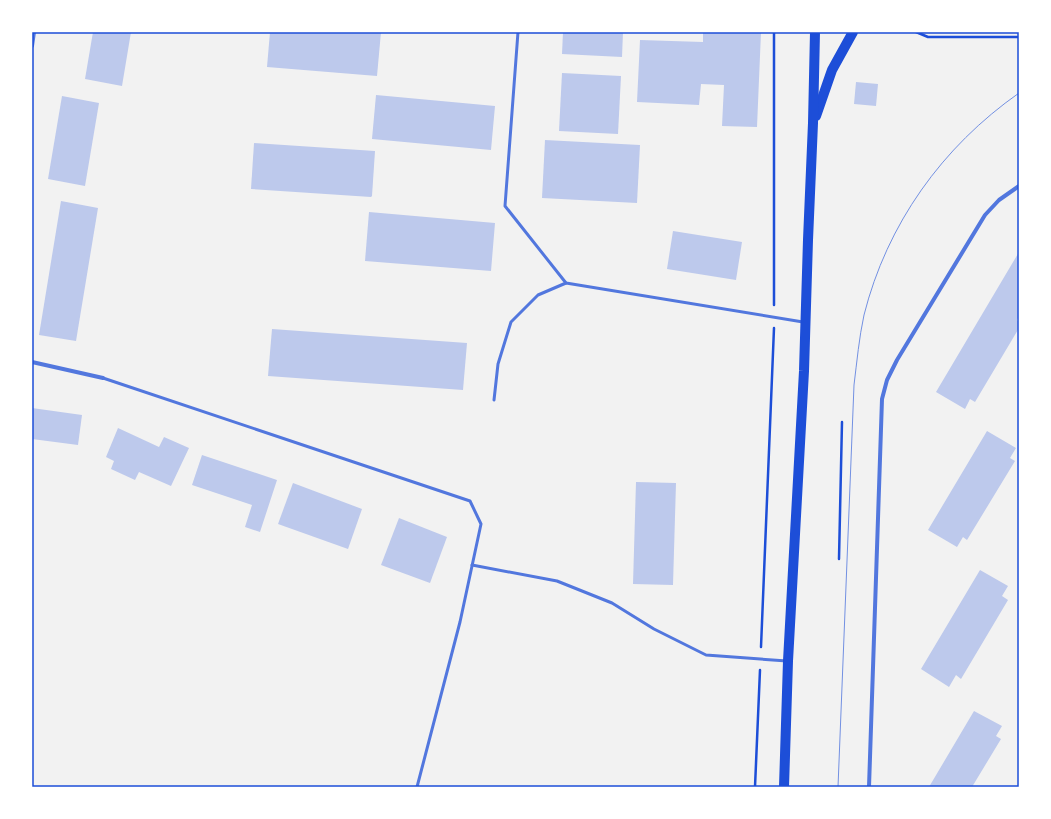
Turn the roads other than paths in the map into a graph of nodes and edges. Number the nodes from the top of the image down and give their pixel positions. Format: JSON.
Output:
{"nodes":[{"id":1,"x":34,"y":32,"type":"edge"},
{"id":2,"x":518,"y":32,"type":"edge"},
{"id":3,"x":815,"y":32,"type":"edge"},
{"id":4,"x":853,"y":32,"type":"edge"},
{"id":5,"x":32,"y":46,"type":"edge"},
{"id":6,"x":813,"y":123,"type":"junction"},
{"id":7,"x":1019,"y":186,"type":"edge"},
{"id":8,"x":566,"y":283,"type":"junction"},
{"id":9,"x":805,"y":322,"type":"junction"},
{"id":10,"x":32,"y":362,"type":"edge"},
{"id":11,"x":103,"y":378,"type":"joint"},
{"id":12,"x":494,"y":400,"type":"dead end"},
{"id":13,"x":472,"y":565,"type":"junction"},
{"id":14,"x":788,"y":661,"type":"junction"},
{"id":15,"x":417,"y":787,"type":"edge"},
{"id":16,"x":784,"y":787,"type":"edge"},
{"id":17,"x":869,"y":787,"type":"edge"}],
"edges":[{"from":1,"to":5,"type":"street"},
{"from":2,"to":8,"type":"lane"},
{"from":3,"to":6,"type":"main road"},
{"from":4,"to":6,"type":"main road"},
{"from":6,"to":9,"type":"main road"},
{"from":7,"to":17,"type":"street"},
{"from":8,"to":9,"type":"lane"},
{"from":8,"to":12,"type":"lane"},
{"from":9,"to":14,"type":"main road"},
{"from":10,"to":11,"type":"street"},
{"from":11,"to":13,"type":"lane"},
{"from":13,"to":14,"type":"lane"},
{"from":13,"to":15,"type":"lane"},
{"from":14,"to":16,"type":"main road"}]}
